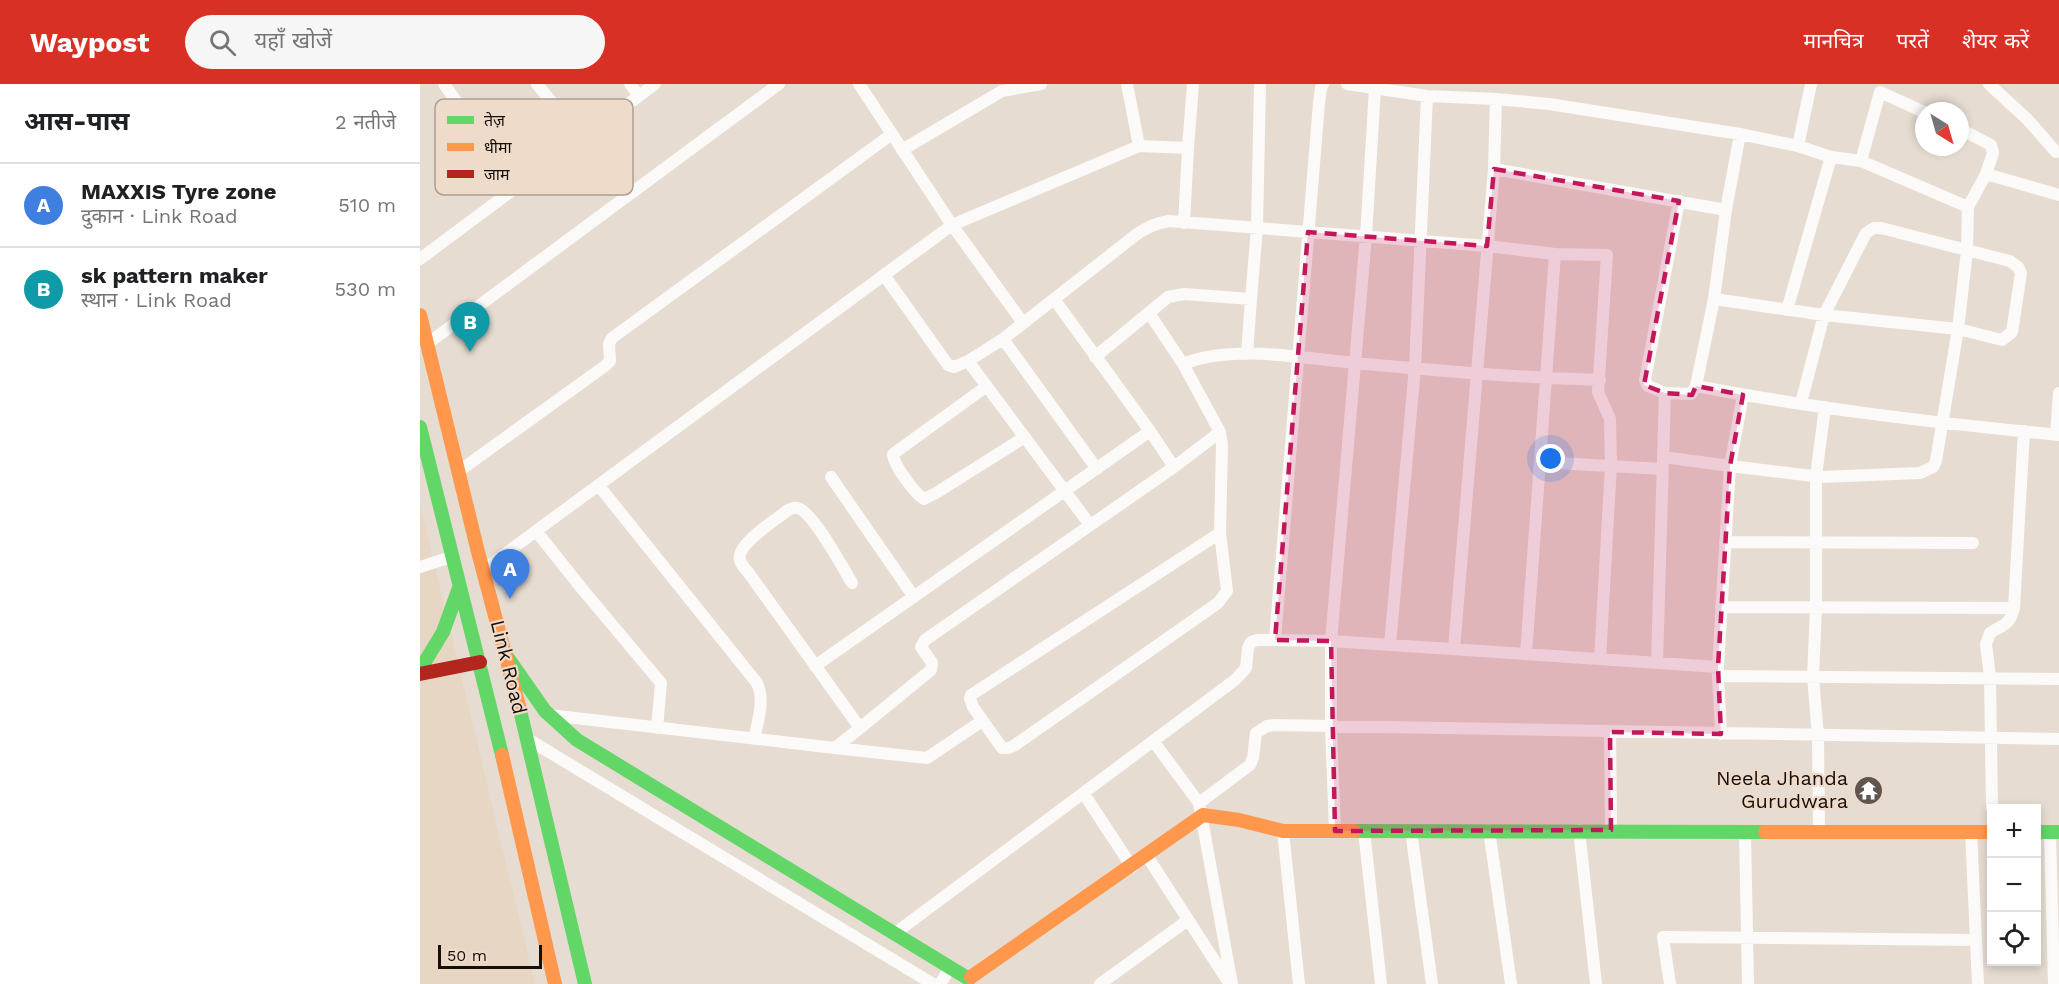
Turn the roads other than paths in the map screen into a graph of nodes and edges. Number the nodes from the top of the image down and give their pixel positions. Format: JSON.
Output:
{"nodes":[{"id":1,"x":444,"y":84,"type":"edge"},
{"id":2,"x":537,"y":84,"type":"edge"},
{"id":3,"x":630,"y":84,"type":"edge"},
{"id":4,"x":655,"y":84,"type":"edge"},
{"id":5,"x":779,"y":84,"type":"edge"},
{"id":6,"x":859,"y":84,"type":"edge"},
{"id":7,"x":1041,"y":84,"type":"edge"},
{"id":8,"x":1126,"y":84,"type":"edge"},
{"id":9,"x":1193,"y":84,"type":"edge"},
{"id":10,"x":1260,"y":84,"type":"edge"},
{"id":11,"x":1323,"y":84,"type":"edge"},
{"id":12,"x":1347,"y":84,"type":"edge"},
{"id":13,"x":1811,"y":84,"type":"edge"},
{"id":14,"x":1989,"y":84,"type":"edge"},
{"id":15,"x":1001,"y":88,"type":"edge"},
{"id":16,"x":1375,"y":88,"type":"junction"},
{"id":17,"x":1882,"y":88,"type":"edge"},
{"id":18,"x":1410,"y":89,"type":"edge"},
{"id":19,"x":639,"y":96,"type":"junction"},
{"id":20,"x":1427,"y":96,"type":"junction"},
{"id":21,"x":455,"y":99,"type":"edge"},
{"id":22,"x":549,"y":99,"type":"edge"},
{"id":23,"x":1496,"y":99,"type":"junction"},
{"id":24,"x":633,"y":100,"type":"edge"},
{"id":25,"x":1915,"y":107,"type":"edge"},
{"id":26,"x":892,"y":134,"type":"junction"},
{"id":27,"x":1740,"y":134,"type":"junction"},
{"id":28,"x":1969,"y":134,"type":"edge"},
{"id":29,"x":1139,"y":146,"type":"junction"},
{"id":30,"x":1798,"y":146,"type":"junction"},
{"id":31,"x":1188,"y":148,"type":"junction"},
{"id":32,"x":902,"y":150,"type":"junction"},
{"id":33,"x":2056,"y":152,"type":"dead end"},
{"id":34,"x":1831,"y":157,"type":"junction"},
{"id":35,"x":1862,"y":161,"type":"junction"},
{"id":36,"x":1494,"y":169,"type":"junction"},
{"id":37,"x":1986,"y":174,"type":"junction"},
{"id":38,"x":633,"y":192,"type":"edge"},
{"id":39,"x":506,"y":195,"type":"edge"},
{"id":40,"x":629,"y":195,"type":"edge"},
{"id":41,"x":2059,"y":195,"type":"edge"},
{"id":42,"x":1678,"y":201,"type":"junction"},
{"id":43,"x":1968,"y":207,"type":"junction"},
{"id":44,"x":1726,"y":210,"type":"junction"},
{"id":45,"x":1184,"y":223,"type":"junction"},
{"id":46,"x":952,"y":225,"type":"junction"},
{"id":47,"x":1257,"y":228,"type":"junction"},
{"id":48,"x":1308,"y":232,"type":"junction"},
{"id":49,"x":1366,"y":237,"type":"junction"},
{"id":50,"x":1420,"y":241,"type":"junction"},
{"id":51,"x":1487,"y":246,"type":"junction"},
{"id":52,"x":1967,"y":251,"type":"junction"},
{"id":53,"x":1555,"y":254,"type":"junction"},
{"id":54,"x":420,"y":259,"type":"edge"},
{"id":55,"x":884,"y":275,"type":"junction"},
{"id":56,"x":1251,"y":298,"type":"junction"},
{"id":57,"x":1714,"y":298,"type":"junction"},
{"id":58,"x":1054,"y":299,"type":"junction"},
{"id":59,"x":1787,"y":310,"type":"junction"},
{"id":60,"x":1149,"y":313,"type":"junction"},
{"id":61,"x":420,"y":315,"type":"edge"},
{"id":62,"x":1824,"y":315,"type":"junction"},
{"id":63,"x":1023,"y":323,"type":"junction"},
{"id":64,"x":1958,"y":329,"type":"junction"},
{"id":65,"x":1003,"y":339,"type":"junction"},
{"id":66,"x":427,"y":344,"type":"junction"},
{"id":67,"x":1246,"y":354,"type":"junction"},
{"id":68,"x":1095,"y":357,"type":"junction"},
{"id":69,"x":1299,"y":357,"type":"junction"},
{"id":70,"x":968,"y":361,"type":"junction"},
{"id":71,"x":1355,"y":363,"type":"junction"},
{"id":72,"x":1182,"y":364,"type":"junction"},
{"id":73,"x":1415,"y":367,"type":"junction"},
{"id":74,"x":1477,"y":372,"type":"junction"},
{"id":75,"x":1546,"y":379,"type":"junction"},
{"id":76,"x":1600,"y":380,"type":"junction"},
{"id":77,"x":987,"y":386,"type":"junction"},
{"id":78,"x":1696,"y":386,"type":"junction"},
{"id":79,"x":1665,"y":393,"type":"junction"},
{"id":80,"x":2059,"y":393,"type":"edge"},
{"id":81,"x":1743,"y":395,"type":"junction"},
{"id":82,"x":1801,"y":403,"type":"junction"},
{"id":83,"x":1825,"y":407,"type":"junction"},
{"id":84,"x":1944,"y":423,"type":"junction"},
{"id":85,"x":420,"y":427,"type":"edge"},
{"id":86,"x":1150,"y":431,"type":"junction"},
{"id":87,"x":2024,"y":431,"type":"junction"},
{"id":88,"x":1220,"y":432,"type":"junction"},
{"id":89,"x":2057,"y":435,"type":"edge"},
{"id":90,"x":1025,"y":436,"type":"junction"},
{"id":91,"x":1540,"y":462,"type":"junction"},
{"id":92,"x":1662,"y":463,"type":"junction"},
{"id":93,"x":1611,"y":465,"type":"junction"},
{"id":94,"x":1730,"y":466,"type":"junction"},
{"id":95,"x":1174,"y":467,"type":"junction"},
{"id":96,"x":1097,"y":469,"type":"junction"},
{"id":97,"x":459,"y":471,"type":"junction"},
{"id":98,"x":1816,"y":476,"type":"junction"},
{"id":99,"x":831,"y":477,"type":"dead end"},
{"id":100,"x":599,"y":486,"type":"junction"},
{"id":101,"x":1065,"y":491,"type":"junction"},
{"id":102,"x":1090,"y":525,"type":"junction"},
{"id":103,"x":536,"y":531,"type":"junction"},
{"id":104,"x":1220,"y":533,"type":"junction"},
{"id":105,"x":1725,"y":542,"type":"junction"},
{"id":106,"x":1816,"y":542,"type":"junction"},
{"id":107,"x":1973,"y":543,"type":"dead end"},
{"id":108,"x":451,"y":557,"type":"junction"},
{"id":109,"x":420,"y":567,"type":"edge"},
{"id":110,"x":483,"y":570,"type":"junction"},
{"id":111,"x":852,"y":583,"type":"dead end"},
{"id":112,"x":459,"y":588,"type":"junction"},
{"id":113,"x":914,"y":597,"type":"junction"},
{"id":114,"x":1721,"y":607,"type":"junction"},
{"id":115,"x":1816,"y":607,"type":"junction"},
{"id":116,"x":2014,"y":608,"type":"junction"},
{"id":117,"x":1275,"y":640,"type":"junction"},
{"id":118,"x":1331,"y":641,"type":"junction"},
{"id":119,"x":1390,"y":645,"type":"junction"},
{"id":120,"x":1454,"y":649,"type":"junction"},
{"id":121,"x":1526,"y":654,"type":"junction"},
{"id":122,"x":507,"y":657,"type":"junction"},
{"id":123,"x":1600,"y":659,"type":"junction"},
{"id":124,"x":480,"y":662,"type":"junction"},
{"id":125,"x":1657,"y":663,"type":"junction"},
{"id":126,"x":815,"y":666,"type":"junction"},
{"id":127,"x":1718,"y":671,"type":"junction"},
{"id":128,"x":420,"y":672,"type":"edge"},
{"id":129,"x":1813,"y":677,"type":"junction"},
{"id":130,"x":1990,"y":678,"type":"junction"},
{"id":131,"x":2059,"y":679,"type":"edge"},
{"id":132,"x":549,"y":715,"type":"junction"},
{"id":133,"x":982,"y":721,"type":"junction"},
{"id":134,"x":1331,"y":727,"type":"junction"},
{"id":135,"x":657,"y":728,"type":"junction"},
{"id":136,"x":860,"y":728,"type":"junction"},
{"id":137,"x":1610,"y":732,"type":"junction"},
{"id":138,"x":1721,"y":734,"type":"junction"},
{"id":139,"x":1818,"y":736,"type":"junction"},
{"id":140,"x":526,"y":738,"type":"junction"},
{"id":141,"x":1990,"y":738,"type":"junction"},
{"id":142,"x":754,"y":739,"type":"junction"},
{"id":143,"x":2059,"y":739,"type":"edge"},
{"id":144,"x":1154,"y":742,"type":"junction"},
{"id":145,"x":835,"y":748,"type":"junction"},
{"id":146,"x":1084,"y":794,"type":"junction"},
{"id":147,"x":1992,"y":804,"type":"edge"},
{"id":148,"x":1201,"y":809,"type":"junction"},
{"id":149,"x":1489,"y":830,"type":"junction"},
{"id":150,"x":1579,"y":830,"type":"junction"},
{"id":151,"x":1611,"y":830,"type":"junction"},
{"id":152,"x":1282,"y":831,"type":"junction"},
{"id":153,"x":1335,"y":831,"type":"junction"},
{"id":154,"x":1364,"y":831,"type":"junction"},
{"id":155,"x":1411,"y":831,"type":"junction"},
{"id":156,"x":1746,"y":831,"type":"junction"},
{"id":157,"x":1819,"y":831,"type":"junction"},
{"id":158,"x":1971,"y":832,"type":"junction"},
{"id":159,"x":1987,"y":832,"type":"edge"},
{"id":160,"x":2048,"y":832,"type":"edge"},
{"id":161,"x":1147,"y":856,"type":"junction"},
{"id":162,"x":1132,"y":867,"type":"junction"},
{"id":163,"x":1188,"y":920,"type":"junction"},
{"id":164,"x":894,"y":934,"type":"junction"},
{"id":165,"x":1746,"y":938,"type":"junction"},
{"id":166,"x":1976,"y":940,"type":"junction"},
{"id":167,"x":950,"y":968,"type":"junction"},
{"id":168,"x":972,"y":982,"type":"edge"},
{"id":169,"x":555,"y":984,"type":"edge"},
{"id":170,"x":585,"y":984,"type":"edge"},
{"id":171,"x":933,"y":984,"type":"edge"},
{"id":172,"x":940,"y":984,"type":"edge"},
{"id":173,"x":1100,"y":984,"type":"edge"},
{"id":174,"x":1231,"y":984,"type":"edge"},
{"id":175,"x":1299,"y":984,"type":"edge"},
{"id":176,"x":1381,"y":984,"type":"edge"},
{"id":177,"x":1432,"y":984,"type":"edge"},
{"id":178,"x":1511,"y":984,"type":"edge"},
{"id":179,"x":1596,"y":984,"type":"edge"},
{"id":180,"x":1670,"y":984,"type":"edge"},
{"id":181,"x":1748,"y":984,"type":"edge"},
{"id":182,"x":1978,"y":984,"type":"edge"},
{"id":183,"x":2054,"y":984,"type":"edge"}],
"edges":[{"from":1,"to":21,"type":"street"},
{"from":2,"to":22,"type":"street"},
{"from":3,"to":19,"type":"street"},
{"from":4,"to":19,"type":"street"},
{"from":5,"to":38,"type":"street"},
{"from":6,"to":26,"type":"street"},
{"from":7,"to":15,"type":"street"},
{"from":8,"to":29,"type":"street"},
{"from":9,"to":31,"type":"street"},
{"from":10,"to":47,"type":"street"},
{"from":11,"to":48,"type":"street"},
{"from":12,"to":16,"type":"street"},
{"from":13,"to":30,"type":"street"},
{"from":14,"to":33,"type":"street"},
{"from":15,"to":32,"type":"street"},
{"from":16,"to":18,"type":"street"},
{"from":16,"to":49,"type":"street"},
{"from":17,"to":25,"type":"street"},
{"from":17,"to":35,"type":"street"},
{"from":18,"to":20,"type":"street"},
{"from":19,"to":24,"type":"street"},
{"from":20,"to":23,"type":"street"},
{"from":20,"to":50,"type":"street"},
{"from":23,"to":27,"type":"street"},
{"from":23,"to":36,"type":"street"},
{"from":26,"to":32,"type":"street"},
{"from":26,"to":97,"type":"street"},
{"from":27,"to":30,"type":"street"},
{"from":27,"to":44,"type":"street"},
{"from":28,"to":37,"type":"street"},
{"from":29,"to":31,"type":"street"},
{"from":29,"to":46,"type":"street"},
{"from":30,"to":34,"type":"street"},
{"from":31,"to":45,"type":"street"},
{"from":32,"to":46,"type":"street"},
{"from":34,"to":35,"type":"street"},
{"from":34,"to":59,"type":"street"},
{"from":35,"to":43,"type":"street"},
{"from":36,"to":42,"type":"street"},
{"from":36,"to":51,"type":"street"},
{"from":37,"to":41,"type":"street"},
{"from":37,"to":43,"type":"street"},
{"from":39,"to":54,"type":"street"},
{"from":40,"to":66,"type":"street"},
{"from":42,"to":44,"type":"street"},
{"from":42,"to":79,"type":"street"},
{"from":43,"to":52,"type":"street"},
{"from":44,"to":57,"type":"street"},
{"from":45,"to":47,"type":"street"},
{"from":45,"to":58,"type":"street"},
{"from":46,"to":55,"type":"street"},
{"from":46,"to":63,"type":"street"},
{"from":47,"to":48,"type":"street"},
{"from":47,"to":56,"type":"street"},
{"from":48,"to":49,"type":"street"},
{"from":48,"to":69,"type":"street"},
{"from":49,"to":50,"type":"street"},
{"from":49,"to":71,"type":"street"},
{"from":50,"to":51,"type":"street"},
{"from":50,"to":73,"type":"street"},
{"from":51,"to":53,"type":"street"},
{"from":51,"to":74,"type":"street"},
{"from":52,"to":62,"type":"street"},
{"from":52,"to":64,"type":"street"},
{"from":52,"to":64,"type":"street"},
{"from":53,"to":75,"type":"street"},
{"from":53,"to":76,"type":"street"},
{"from":55,"to":70,"type":"street"},
{"from":55,"to":100,"type":"street"},
{"from":56,"to":60,"type":"street"},
{"from":56,"to":67,"type":"street"},
{"from":57,"to":59,"type":"street"},
{"from":57,"to":78,"type":"street"},
{"from":58,"to":63,"type":"street"},
{"from":58,"to":68,"type":"street"},
{"from":59,"to":62,"type":"street"},
{"from":60,"to":68,"type":"street"},
{"from":60,"to":72,"type":"street"},
{"from":61,"to":66,"type":"street","name":"Link Road"},
{"from":62,"to":64,"type":"street"},
{"from":62,"to":82,"type":"street"},
{"from":63,"to":65,"type":"street"},
{"from":64,"to":84,"type":"street"},
{"from":65,"to":70,"type":"street"},
{"from":65,"to":96,"type":"street"},
{"from":66,"to":97,"type":"street","name":"Link Road"},
{"from":67,"to":69,"type":"street"},
{"from":67,"to":72,"type":"street"},
{"from":68,"to":86,"type":"street"},
{"from":69,"to":71,"type":"street"},
{"from":69,"to":117,"type":"street"},
{"from":70,"to":77,"type":"street"},
{"from":71,"to":73,"type":"street"},
{"from":71,"to":118,"type":"street"},
{"from":72,"to":88,"type":"street"},
{"from":73,"to":74,"type":"street"},
{"from":73,"to":119,"type":"street"},
{"from":74,"to":75,"type":"street"},
{"from":74,"to":120,"type":"street"},
{"from":75,"to":76,"type":"street"},
{"from":75,"to":91,"type":"street"},
{"from":76,"to":93,"type":"street"},
{"from":77,"to":90,"type":"street"},
{"from":77,"to":90,"type":"street"},
{"from":78,"to":79,"type":"street"},
{"from":78,"to":81,"type":"street"},
{"from":79,"to":92,"type":"street"},
{"from":80,"to":89,"type":"street"},
{"from":81,"to":82,"type":"street"},
{"from":81,"to":94,"type":"street"},
{"from":82,"to":83,"type":"street"},
{"from":83,"to":84,"type":"street"},
{"from":83,"to":98,"type":"street"},
{"from":84,"to":87,"type":"street"},
{"from":84,"to":98,"type":"street"},
{"from":85,"to":108,"type":"street","name":"Link Road"},
{"from":86,"to":95,"type":"street"},
{"from":86,"to":96,"type":"street"},
{"from":87,"to":89,"type":"street"},
{"from":87,"to":116,"type":"street"},
{"from":88,"to":95,"type":"street"},
{"from":88,"to":104,"type":"street"},
{"from":90,"to":101,"type":"street"},
{"from":91,"to":93,"type":"street"},
{"from":91,"to":121,"type":"street"},
{"from":92,"to":93,"type":"street"},
{"from":92,"to":94,"type":"street"},
{"from":92,"to":125,"type":"street"},
{"from":93,"to":123,"type":"street"},
{"from":94,"to":98,"type":"street"},
{"from":94,"to":105,"type":"street"},
{"from":95,"to":102,"type":"street"},
{"from":96,"to":101,"type":"street"},
{"from":97,"to":110,"type":"street","name":"Link Road"},
{"from":98,"to":106,"type":"street"},
{"from":99,"to":113,"type":"street"},
{"from":100,"to":103,"type":"street"},
{"from":100,"to":142,"type":"street"},
{"from":101,"to":102,"type":"street"},
{"from":101,"to":113,"type":"street"},
{"from":102,"to":136,"type":"street"},
{"from":103,"to":110,"type":"street"},
{"from":103,"to":135,"type":"street"},
{"from":104,"to":133,"type":"street"},
{"from":104,"to":133,"type":"street"},
{"from":105,"to":106,"type":"street"},
{"from":105,"to":114,"type":"street"},
{"from":106,"to":107,"type":"street"},
{"from":106,"to":115,"type":"street"},
{"from":108,"to":109,"type":"street"},
{"from":108,"to":112,"type":"street","name":"Link Road"},
{"from":110,"to":122,"type":"street","name":"Link Road"},
{"from":111,"to":126,"type":"street"},
{"from":112,"to":124,"type":"street","name":"Link Road"},
{"from":112,"to":128,"type":"street"},
{"from":113,"to":126,"type":"street"},
{"from":114,"to":115,"type":"street"},
{"from":114,"to":127,"type":"street"},
{"from":115,"to":116,"type":"street"},
{"from":115,"to":129,"type":"street"},
{"from":116,"to":130,"type":"street"},
{"from":117,"to":118,"type":"street"},
{"from":117,"to":144,"type":"street"},
{"from":118,"to":119,"type":"street"},
{"from":118,"to":134,"type":"street"},
{"from":119,"to":120,"type":"street"},
{"from":120,"to":121,"type":"street"},
{"from":121,"to":123,"type":"street"},
{"from":122,"to":132,"type":"street"},
{"from":122,"to":140,"type":"street","name":"Link Road"},
{"from":123,"to":125,"type":"street"},
{"from":124,"to":128,"type":"street"},
{"from":124,"to":169,"type":"street","name":"Link Road"},
{"from":125,"to":127,"type":"street"},
{"from":126,"to":136,"type":"street"},
{"from":127,"to":129,"type":"street"},
{"from":127,"to":138,"type":"street"},
{"from":129,"to":130,"type":"street"},
{"from":129,"to":139,"type":"street"},
{"from":130,"to":131,"type":"street"},
{"from":130,"to":141,"type":"street"},
{"from":132,"to":135,"type":"street"},
{"from":132,"to":164,"type":"street"},
{"from":133,"to":145,"type":"street"},
{"from":134,"to":137,"type":"street"},
{"from":134,"to":148,"type":"street"},
{"from":134,"to":153,"type":"street"},
{"from":135,"to":142,"type":"street"},
{"from":136,"to":145,"type":"street"},
{"from":137,"to":138,"type":"street"},
{"from":137,"to":151,"type":"street"},
{"from":138,"to":139,"type":"street"},
{"from":139,"to":141,"type":"street"},
{"from":139,"to":157,"type":"street"},
{"from":140,"to":170,"type":"street","name":"Link Road"},
{"from":140,"to":171,"type":"street"},
{"from":141,"to":143,"type":"street"},
{"from":141,"to":147,"type":"street"},
{"from":142,"to":145,"type":"street"},
{"from":144,"to":146,"type":"street"},
{"from":144,"to":148,"type":"street"},
{"from":146,"to":162,"type":"street"},
{"from":146,"to":164,"type":"street"},
{"from":148,"to":152,"type":"street"},
{"from":148,"to":161,"type":"street"},
{"from":148,"to":174,"type":"street"},
{"from":149,"to":150,"type":"street"},
{"from":149,"to":155,"type":"street"},
{"from":149,"to":178,"type":"street"},
{"from":150,"to":151,"type":"street"},
{"from":150,"to":179,"type":"street"},
{"from":151,"to":156,"type":"street"},
{"from":152,"to":153,"type":"street"},
{"from":152,"to":175,"type":"street"},
{"from":153,"to":154,"type":"street"},
{"from":154,"to":155,"type":"street"},
{"from":154,"to":176,"type":"street"},
{"from":155,"to":177,"type":"street"},
{"from":156,"to":157,"type":"street"},
{"from":156,"to":165,"type":"street"},
{"from":157,"to":158,"type":"street"},
{"from":158,"to":159,"type":"street"},
{"from":158,"to":166,"type":"street"},
{"from":160,"to":183,"type":"street"},
{"from":161,"to":162,"type":"street"},
{"from":161,"to":163,"type":"street"},
{"from":162,"to":168,"type":"street"},
{"from":163,"to":173,"type":"street"},
{"from":163,"to":174,"type":"street"},
{"from":164,"to":167,"type":"street"},
{"from":165,"to":166,"type":"street"},
{"from":165,"to":180,"type":"street"},
{"from":165,"to":181,"type":"street"},
{"from":166,"to":182,"type":"street"},
{"from":167,"to":168,"type":"street"},
{"from":167,"to":172,"type":"street"}]}
